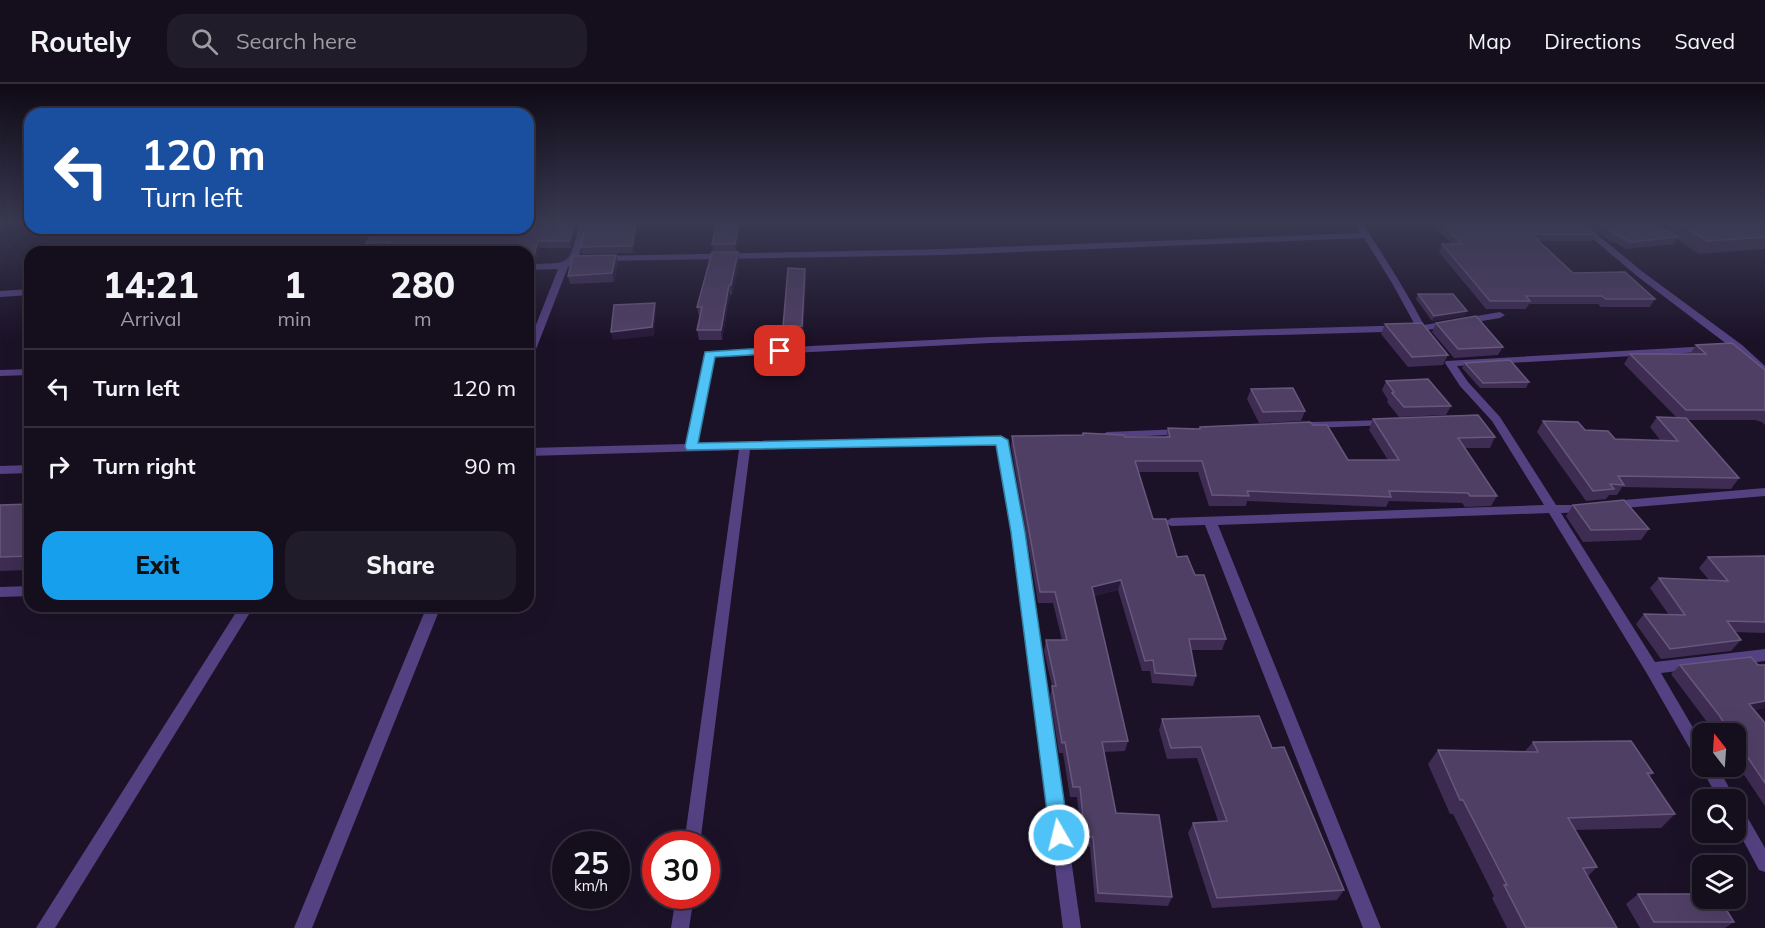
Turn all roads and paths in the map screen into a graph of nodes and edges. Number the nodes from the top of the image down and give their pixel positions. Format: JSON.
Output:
{"nodes":[{"id":1,"x":571,"y":261,"type":"edge"},
{"id":2,"x":1383,"y":261,"type":"edge"},
{"id":3,"x":1624,"y":261,"type":"edge"},
{"id":4,"x":564,"y":266,"type":"junction"},
{"id":5,"x":534,"y":267,"type":"edge"},
{"id":6,"x":24,"y":292,"type":"edge"},
{"id":7,"x":0,"y":294,"type":"edge"},
{"id":8,"x":1500,"y":315,"type":"dead end"},
{"id":9,"x":1421,"y":328,"type":"junction"},
{"id":10,"x":534,"y":341,"type":"edge"},
{"id":11,"x":1435,"y":346,"type":"edge"},
{"id":12,"x":1738,"y":347,"type":"junction"},
{"id":13,"x":1765,"y":371,"type":"edge"},
{"id":14,"x":24,"y":372,"type":"edge"},
{"id":15,"x":0,"y":373,"type":"edge"},
{"id":16,"x":1402,"y":422,"type":"edge"},
{"id":17,"x":1297,"y":426,"type":"edge"},
{"id":18,"x":1191,"y":431,"type":"edge"},
{"id":19,"x":1096,"y":436,"type":"edge"},
{"id":20,"x":745,"y":445,"type":"junction"},
{"id":21,"x":691,"y":447,"type":"junction"},
{"id":22,"x":534,"y":452,"type":"edge"},
{"id":23,"x":24,"y":469,"type":"edge"},
{"id":24,"x":0,"y":470,"type":"edge"},
{"id":25,"x":1765,"y":492,"type":"edge"},
{"id":26,"x":1552,"y":511,"type":"junction"},
{"id":27,"x":1210,"y":521,"type":"junction"},
{"id":28,"x":1171,"y":522,"type":"dead end"},
{"id":29,"x":24,"y":591,"type":"edge"},
{"id":30,"x":0,"y":592,"type":"edge"},
{"id":31,"x":243,"y":612,"type":"edge"},
{"id":32,"x":432,"y":612,"type":"edge"},
{"id":33,"x":1765,"y":655,"type":"edge"},
{"id":34,"x":1651,"y":668,"type":"junction"},
{"id":35,"x":1692,"y":739,"type":"edge"},
{"id":36,"x":694,"y":831,"type":"edge"},
{"id":37,"x":1746,"y":831,"type":"edge"},
{"id":38,"x":1765,"y":864,"type":"edge"},
{"id":39,"x":683,"y":909,"type":"edge"},
{"id":40,"x":45,"y":928,"type":"edge"},
{"id":41,"x":303,"y":928,"type":"edge"},
{"id":42,"x":680,"y":928,"type":"edge"},
{"id":43,"x":1072,"y":928,"type":"edge"},
{"id":44,"x":1372,"y":928,"type":"edge"}],
"edges":[{"from":1,"to":4,"type":"street"},
{"from":2,"to":9,"type":"street"},
{"from":3,"to":12,"type":"street"},
{"from":4,"to":5,"type":"street"},
{"from":4,"to":10,"type":"street"},
{"from":6,"to":7,"type":"street"},
{"from":8,"to":9,"type":"street"},
{"from":9,"to":11,"type":"street"},
{"from":9,"to":21,"type":"street"},
{"from":12,"to":13,"type":"street"},
{"from":12,"to":26,"type":"street"},
{"from":14,"to":15,"type":"street"},
{"from":16,"to":17,"type":"street"},
{"from":18,"to":19,"type":"street"},
{"from":20,"to":21,"type":"street"},
{"from":20,"to":36,"type":"street"},
{"from":20,"to":43,"type":"street"},
{"from":21,"to":22,"type":"street"},
{"from":23,"to":24,"type":"street"},
{"from":25,"to":26,"type":"street"},
{"from":26,"to":27,"type":"street"},
{"from":26,"to":34,"type":"street"},
{"from":27,"to":28,"type":"street"},
{"from":27,"to":44,"type":"street"},
{"from":29,"to":30,"type":"street"},
{"from":31,"to":40,"type":"street"},
{"from":32,"to":41,"type":"street"},
{"from":33,"to":34,"type":"street"},
{"from":34,"to":35,"type":"street"},
{"from":37,"to":38,"type":"street"},
{"from":39,"to":42,"type":"street"}]}
